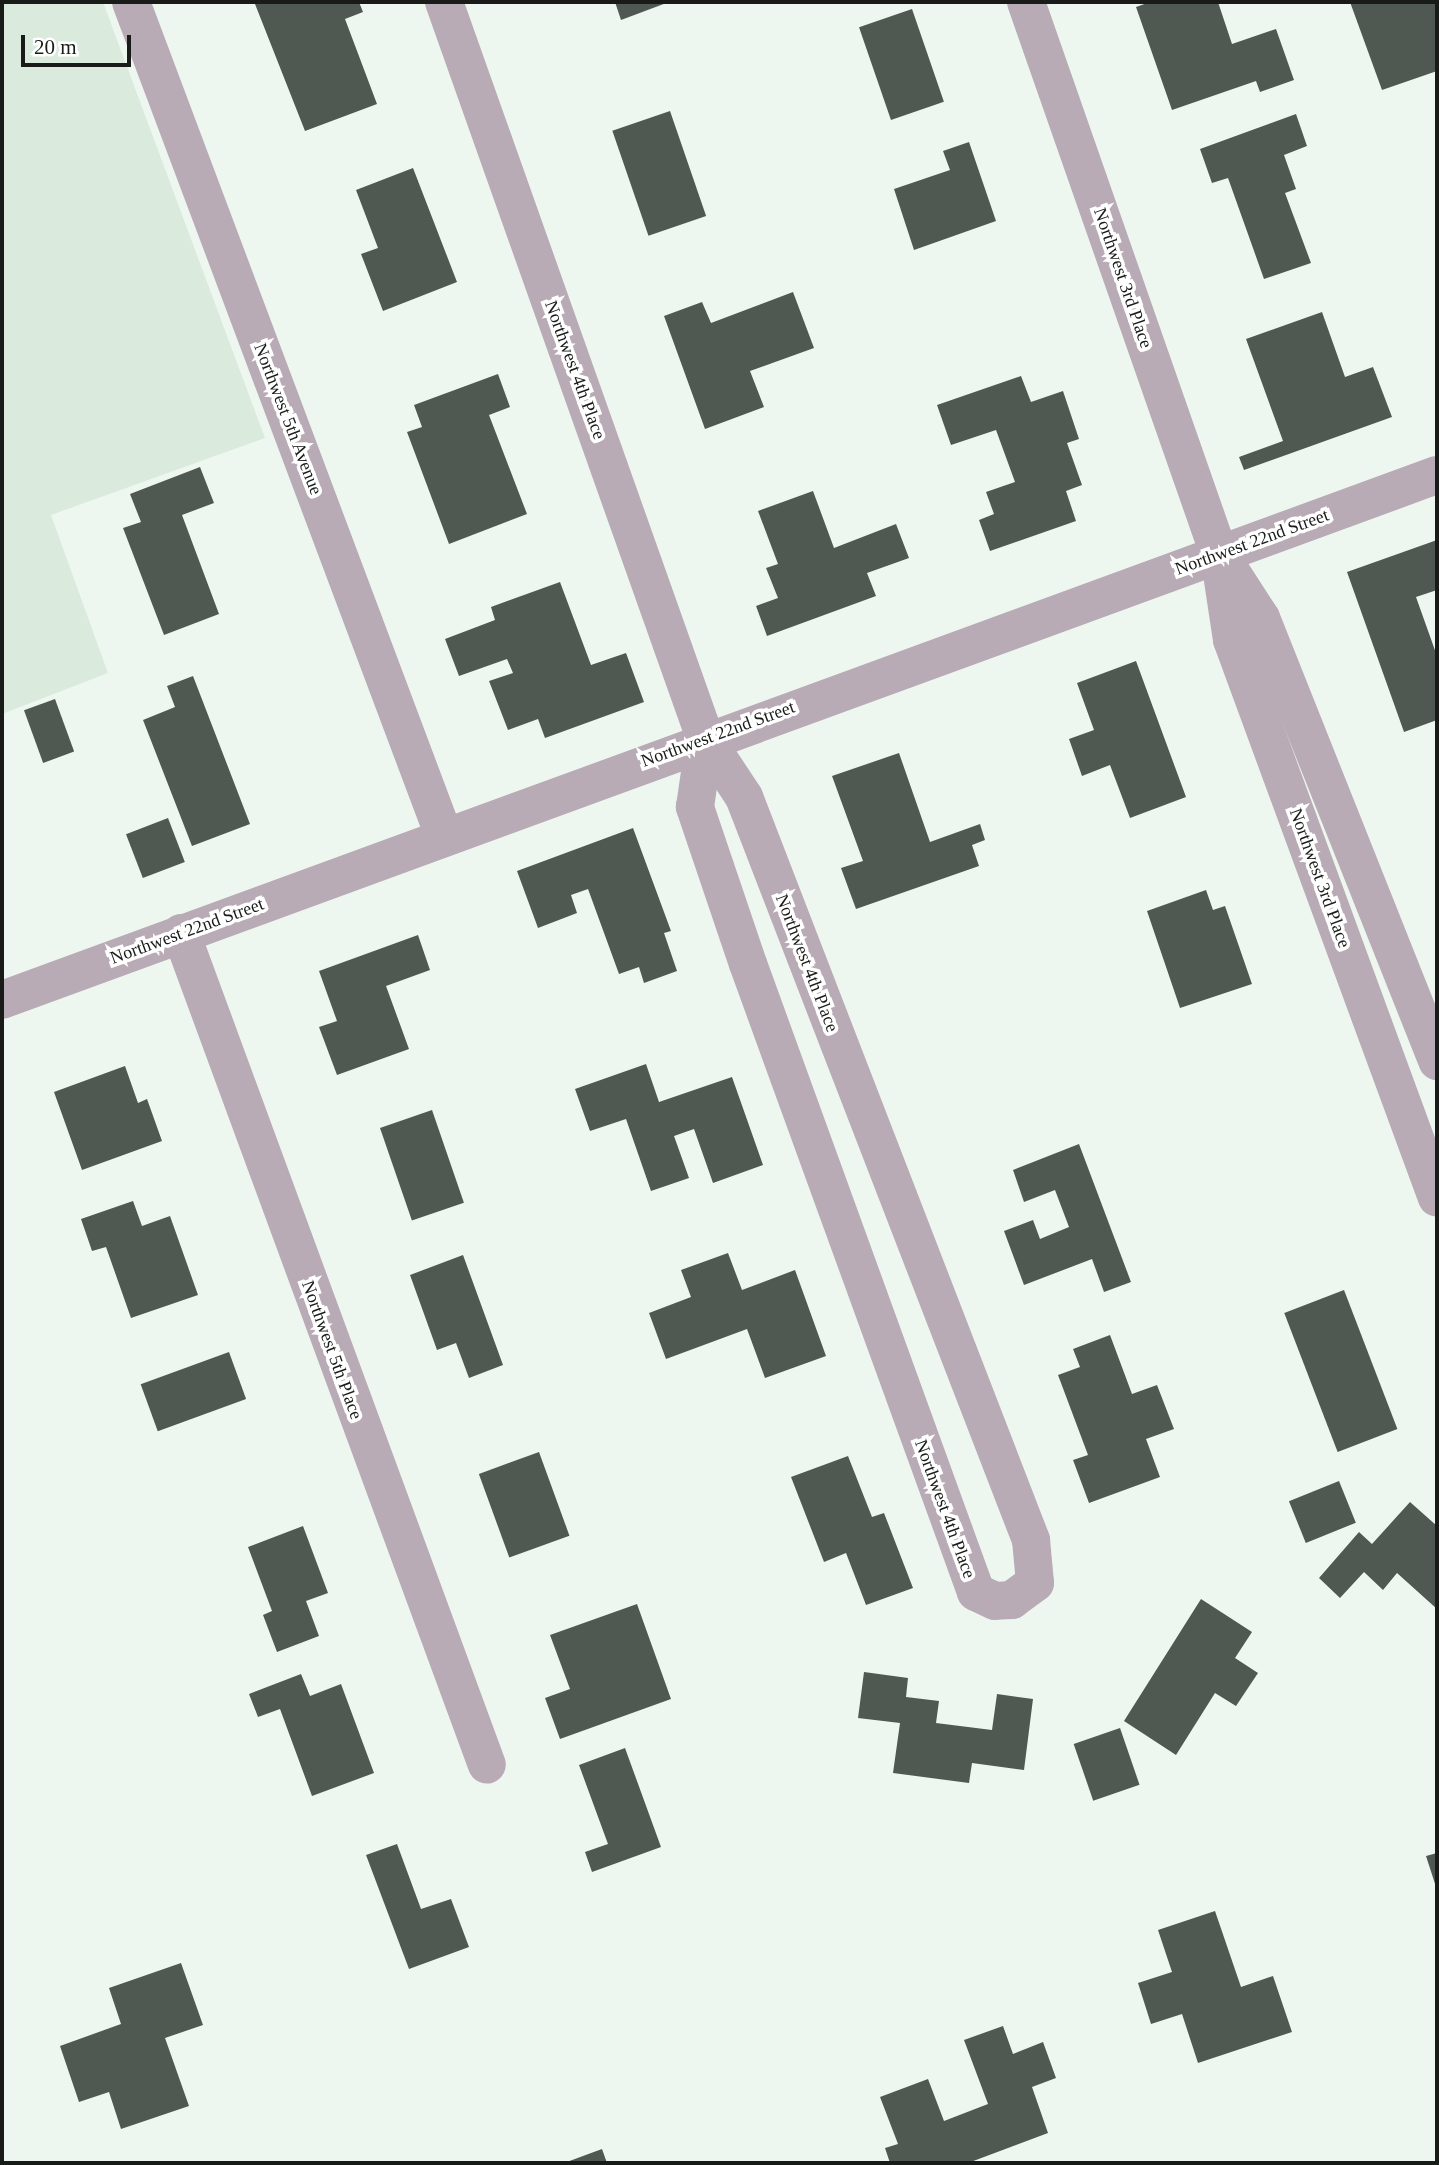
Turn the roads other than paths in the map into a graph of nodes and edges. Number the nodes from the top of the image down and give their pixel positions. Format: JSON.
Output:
{"nodes":[{"id":1,"x":131,"y":2,"type":"edge"},
{"id":2,"x":444,"y":2,"type":"edge"},
{"id":3,"x":1026,"y":2,"type":"edge"},
{"id":4,"x":1437,"y":475,"type":"edge"},
{"id":5,"x":1219,"y":554,"type":"junction"},
{"id":6,"x":705,"y":738,"type":"junction"},
{"id":7,"x":444,"y":836,"type":"junction"},
{"id":8,"x":181,"y":933,"type":"junction"},
{"id":9,"x":2,"y":1000,"type":"edge"},
{"id":10,"x":1437,"y":1061,"type":"edge"},
{"id":11,"x":1437,"y":1198,"type":"edge"},
{"id":12,"x":487,"y":1765,"type":"dead end"}],
"edges":[{"from":1,"to":7,"type":"street","name":"Northwest 5th Avenue"},
{"from":2,"to":6,"type":"street","name":"Northwest 4th Place"},
{"from":3,"to":5,"type":"street","name":"Northwest 3rd Place"},
{"from":4,"to":5,"type":"street","name":"Northwest 22nd Street"},
{"from":5,"to":6,"type":"street","name":"Northwest 22nd Street"},
{"from":5,"to":10,"type":"street","name":"Northwest 3rd Place"},
{"from":5,"to":11,"type":"street","name":"Northwest 3rd Place"},
{"from":6,"to":6,"type":"street","name":"Northwest 4th Place"},
{"from":6,"to":7,"type":"street","name":"Northwest 22nd Street"},
{"from":7,"to":8,"type":"street","name":"Northwest 22nd Street"},
{"from":8,"to":9,"type":"street","name":"Northwest 22nd Street"},
{"from":8,"to":12,"type":"street","name":"Northwest 5th Place"}]}
